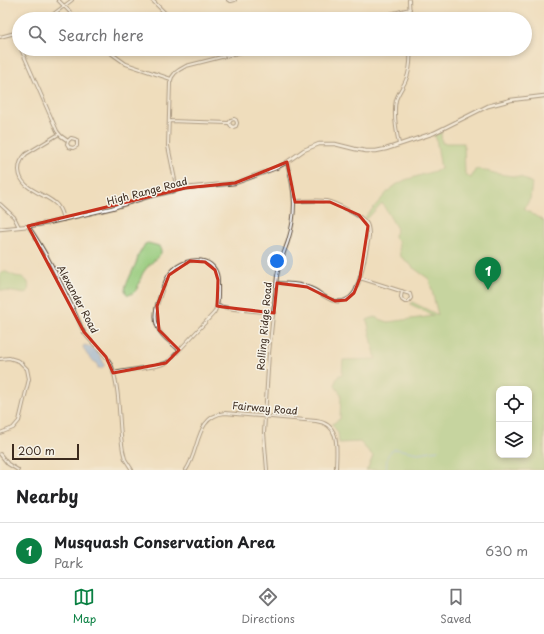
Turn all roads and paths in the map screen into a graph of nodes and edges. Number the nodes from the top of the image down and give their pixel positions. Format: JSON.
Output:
{"nodes":[{"id":1,"x":58,"y":0,"type":"edge"},
{"id":2,"x":72,"y":0,"type":"edge"},
{"id":3,"x":152,"y":0,"type":"edge"},
{"id":4,"x":228,"y":0,"type":"edge"},
{"id":5,"x":235,"y":0,"type":"edge"},
{"id":6,"x":409,"y":0,"type":"edge"},
{"id":7,"x":64,"y":6,"type":"junction"},
{"id":8,"x":410,"y":10,"type":"joint"},
{"id":9,"x":56,"y":12,"type":"edge"},
{"id":10,"x":70,"y":12,"type":"edge"},
{"id":11,"x":164,"y":12,"type":"edge"},
{"id":12,"x":401,"y":12,"type":"edge"},
{"id":13,"x":12,"y":34,"type":"edge"},
{"id":14,"x":0,"y":37,"type":"edge"},
{"id":15,"x":24,"y":56,"type":"edge"},
{"id":16,"x":115,"y":56,"type":"edge"},
{"id":17,"x":225,"y":56,"type":"edge"},
{"id":18,"x":410,"y":56,"type":"edge"},
{"id":19,"x":171,"y":79,"type":"junction"},
{"id":20,"x":544,"y":96,"type":"edge"},
{"id":21,"x":169,"y":121,"type":"junction"},
{"id":22,"x":230,"y":123,"type":"dead end"},
{"id":23,"x":59,"y":134,"type":"junction"},
{"id":24,"x":68,"y":141,"type":"junction"},
{"id":25,"x":399,"y":144,"type":"junction"},
{"id":26,"x":287,"y":162,"type":"junction"},
{"id":27,"x":177,"y":190,"type":"junction"},
{"id":28,"x":295,"y":201,"type":"junction"},
{"id":29,"x":0,"y":204,"type":"edge"},
{"id":30,"x":63,"y":220,"type":"junction"},
{"id":31,"x":28,"y":226,"type":"junction"},
{"id":32,"x":19,"y":227,"type":"junction"},
{"id":33,"x":0,"y":229,"type":"edge"},
{"id":34,"x":360,"y":278,"type":"junction"},
{"id":35,"x":276,"y":283,"type":"junction"},
{"id":36,"x":402,"y":291,"type":"junction"},
{"id":37,"x":217,"y":306,"type":"junction"},
{"id":38,"x":274,"y":313,"type":"junction"},
{"id":39,"x":179,"y":350,"type":"junction"},
{"id":40,"x":0,"y":359,"type":"edge"},
{"id":41,"x":113,"y":373,"type":"junction"},
{"id":42,"x":265,"y":416,"type":"junction"},
{"id":43,"x":0,"y":433,"type":"edge"},
{"id":44,"x":0,"y":454,"type":"edge"},
{"id":45,"x":18,"y":470,"type":"edge"},
{"id":46,"x":132,"y":470,"type":"edge"},
{"id":47,"x":186,"y":470,"type":"edge"},
{"id":48,"x":267,"y":470,"type":"edge"},
{"id":49,"x":336,"y":470,"type":"edge"}],
"edges":[{"from":1,"to":7,"type":"street"},
{"from":2,"to":7,"type":"street"},
{"from":3,"to":11,"type":"street"},
{"from":4,"to":5,"type":"street"},
{"from":6,"to":8,"type":"street"},
{"from":7,"to":9,"type":"street"},
{"from":7,"to":10,"type":"street"},
{"from":8,"to":12,"type":"street"},
{"from":13,"to":14,"type":"street"},
{"from":15,"to":23,"type":"street"},
{"from":16,"to":19,"type":"street"},
{"from":17,"to":19,"type":"street"},
{"from":18,"to":25,"type":"street"},
{"from":19,"to":21,"type":"street"},
{"from":20,"to":25,"type":"street","name":"High Range Road"},
{"from":21,"to":22,"type":"street"},
{"from":21,"to":27,"type":"street"},
{"from":23,"to":24,"type":"street"},
{"from":23,"to":30,"type":"street"},
{"from":24,"to":24,"type":"street"},
{"from":25,"to":26,"type":"street","name":"High Range Road"},
{"from":26,"to":27,"type":"street","name":"High Range Road"},
{"from":26,"to":28,"type":"street","name":"Rolling Ridge Road"},
{"from":27,"to":30,"type":"street","name":"High Range Road"},
{"from":28,"to":34,"type":"street"},
{"from":28,"to":35,"type":"street","name":"Rolling Ridge Road"},
{"from":29,"to":32,"type":"street"},
{"from":30,"to":31,"type":"street","name":"High Range Road"},
{"from":31,"to":32,"type":"street","name":"High Range Road"},
{"from":31,"to":41,"type":"street","name":"Alexander Road"},
{"from":32,"to":33,"type":"street","name":"High Range Road"},
{"from":34,"to":35,"type":"street"},
{"from":34,"to":36,"type":"street"},
{"from":35,"to":38,"type":"street","name":"Rolling Ridge Road"},
{"from":36,"to":36,"type":"street"},
{"from":37,"to":38,"type":"street"},
{"from":37,"to":39,"type":"street"},
{"from":37,"to":39,"type":"street"},
{"from":38,"to":42,"type":"street","name":"Rolling Ridge Road"},
{"from":39,"to":41,"type":"street"},
{"from":40,"to":43,"type":"street"},
{"from":41,"to":46,"type":"street","name":"Alexander Road"},
{"from":42,"to":47,"type":"street","name":"Fairway Road"},
{"from":42,"to":48,"type":"street","name":"Rolling Ridge Road"},
{"from":42,"to":49,"type":"street","name":"Fairway Road"},
{"from":44,"to":45,"type":"street"}]}
